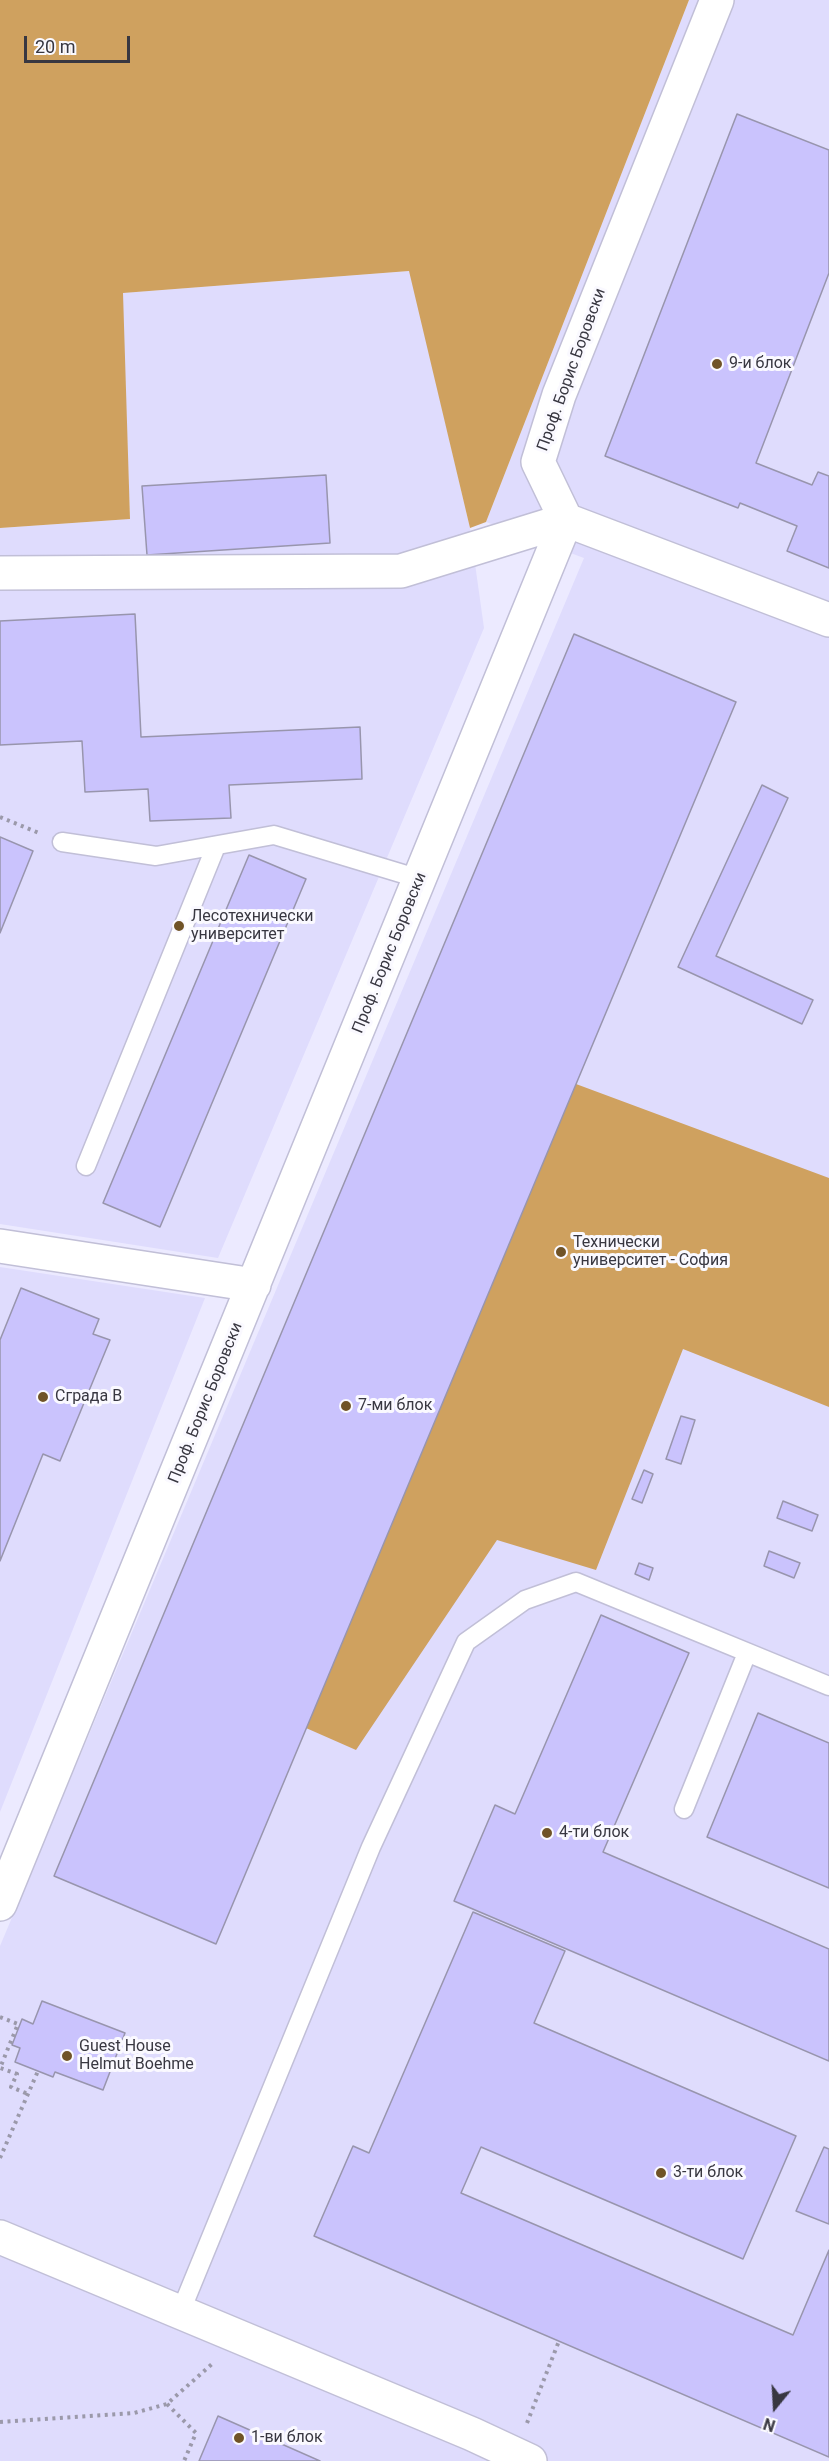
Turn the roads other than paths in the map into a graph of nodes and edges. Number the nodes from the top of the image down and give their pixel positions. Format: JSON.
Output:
{"nodes":[{"id":1,"x":717,"y":0,"type":"edge"},
{"id":2,"x":566,"y":520,"type":"junction"},
{"id":3,"x":0,"y":573,"type":"edge"},
{"id":4,"x":829,"y":620,"type":"edge"},
{"id":5,"x":62,"y":842,"type":"road end"},
{"id":6,"x":216,"y":846,"type":"junction"},
{"id":7,"x":420,"y":879,"type":"junction"},
{"id":8,"x":86,"y":1166,"type":"dead end"},
{"id":9,"x":0,"y":1246,"type":"edge"},
{"id":10,"x":254,"y":1285,"type":"junction"},
{"id":11,"x":747,"y":1653,"type":"junction"},
{"id":12,"x":829,"y":1686,"type":"edge"},
{"id":13,"x":684,"y":1809,"type":"dead end"},
{"id":14,"x":0,"y":1904,"type":"edge"},
{"id":15,"x":0,"y":2237,"type":"edge"},
{"id":16,"x":180,"y":2313,"type":"junction"},
{"id":17,"x":519,"y":2459,"type":"edge"}],
"edges":[{"from":1,"to":2,"type":"street","name":"Проф. Борис Боровски"},
{"from":2,"to":3,"type":"street"},
{"from":2,"to":4,"type":"street"},
{"from":2,"to":7,"type":"street","name":"Проф. Борис Боровски"},
{"from":5,"to":6,"type":"lane"},
{"from":6,"to":7,"type":"lane"},
{"from":6,"to":8,"type":"lane"},
{"from":7,"to":10,"type":"street","name":"Проф. Борис Боровски"},
{"from":9,"to":10,"type":"street"},
{"from":10,"to":14,"type":"street","name":"Проф. Борис Боровски"},
{"from":11,"to":12,"type":"lane"},
{"from":11,"to":13,"type":"lane"},
{"from":11,"to":16,"type":"lane"},
{"from":15,"to":16,"type":"street"},
{"from":16,"to":17,"type":"street"}]}
